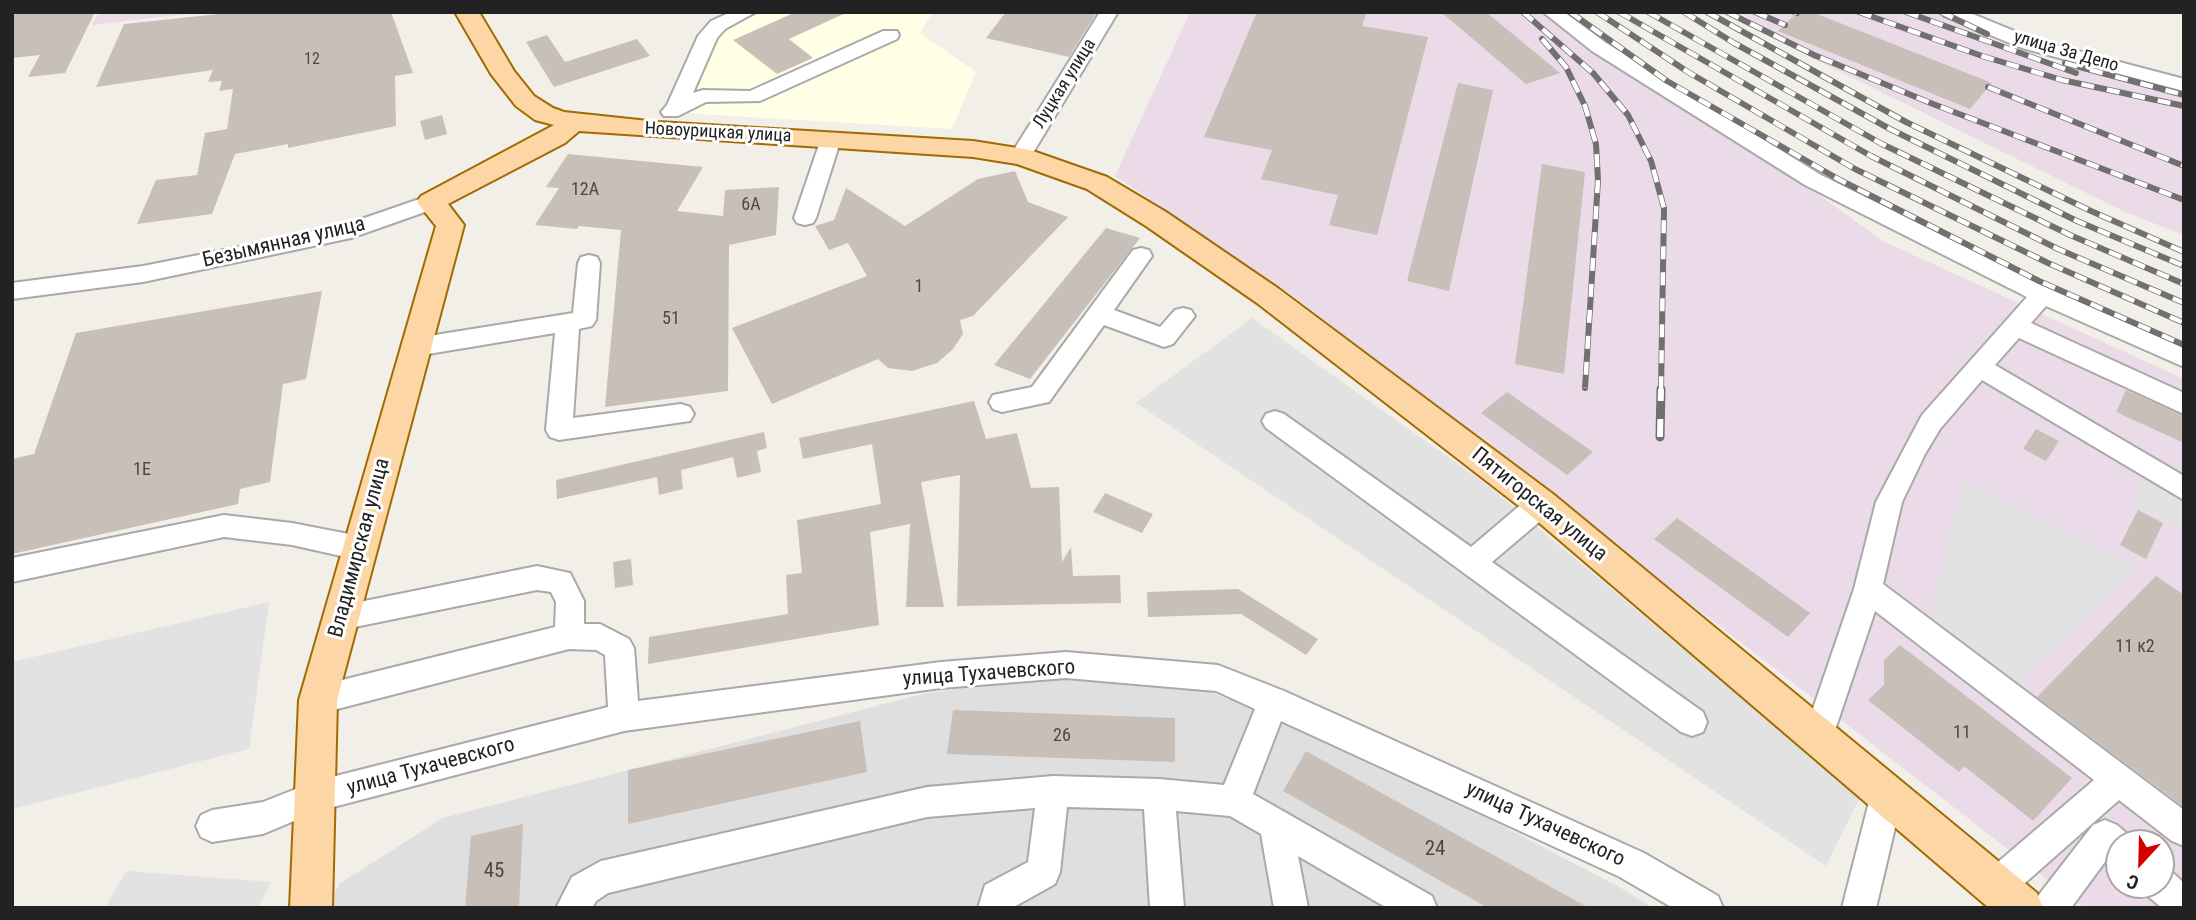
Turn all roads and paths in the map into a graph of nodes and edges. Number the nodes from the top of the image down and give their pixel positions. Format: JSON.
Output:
{"nodes":[{"id":1,"x":467,"y":12,"type":"edge"},
{"id":2,"x":747,"y":12,"type":"edge"},
{"id":3,"x":1110,"y":12,"type":"edge"},
{"id":4,"x":1552,"y":12,"type":"edge"},
{"id":5,"x":1951,"y":12,"type":"edge"},
{"id":6,"x":890,"y":35,"type":"dead end"},
{"id":7,"x":2184,"y":85,"type":"edge"},
{"id":8,"x":676,"y":109,"type":"junction"},
{"id":9,"x":574,"y":122,"type":"junction"},
{"id":10,"x":658,"y":130,"type":"junction"},
{"id":11,"x":831,"y":139,"type":"junction"},
{"id":12,"x":1021,"y":156,"type":"junction"},
{"id":13,"x":431,"y":202,"type":"junction"},
{"id":14,"x":805,"y":218,"type":"dead end"},
{"id":15,"x":1141,"y":256,"type":"dead end"},
{"id":16,"x":589,"y":263,"type":"dead end"},
{"id":17,"x":12,"y":291,"type":"edge"},
{"id":18,"x":2042,"y":295,"type":"junction"},
{"id":19,"x":1099,"y":314,"type":"junction"},
{"id":20,"x":1183,"y":316,"type":"dead end"},
{"id":21,"x":568,"y":322,"type":"junction"},
{"id":22,"x":2015,"y":326,"type":"junction"},
{"id":23,"x":416,"y":347,"type":"junction"},
{"id":24,"x":2184,"y":358,"type":"edge"},
{"id":25,"x":1979,"y":367,"type":"junction"},
{"id":26,"x":1002,"y":402,"type":"dead end"},
{"id":27,"x":2184,"y":404,"type":"edge"},
{"id":28,"x":681,"y":414,"type":"dead end"},
{"id":29,"x":1275,"y":421,"type":"dead end"},
{"id":30,"x":2184,"y":489,"type":"edge"},
{"id":31,"x":1541,"y":504,"type":"junction"},
{"id":32,"x":359,"y":548,"type":"junction"},
{"id":33,"x":1471,"y":563,"type":"junction"},
{"id":34,"x":12,"y":570,"type":"edge"},
{"id":35,"x":1868,"y":589,"type":"junction"},
{"id":36,"x":340,"y":617,"type":"junction"},
{"id":37,"x":569,"y":636,"type":"junction"},
{"id":38,"x":318,"y":700,"type":"junction"},
{"id":39,"x":1273,"y":701,"type":"junction"},
{"id":40,"x":624,"y":717,"type":"junction"},
{"id":41,"x":1692,"y":722,"type":"dead end"},
{"id":42,"x":1819,"y":735,"type":"junction"},
{"id":43,"x":2118,"y":780,"type":"junction"},
{"id":44,"x":1053,"y":791,"type":"junction"},
{"id":45,"x":1158,"y":794,"type":"junction"},
{"id":46,"x":1887,"y":794,"type":"junction"},
{"id":47,"x":317,"y":796,"type":"junction"},
{"id":48,"x":1234,"y":801,"type":"junction"},
{"id":49,"x":212,"y":826,"type":"dead end"},
{"id":50,"x":1276,"y":826,"type":"junction"},
{"id":51,"x":2184,"y":830,"type":"edge"},
{"id":52,"x":2105,"y":836,"type":"edge"},
{"id":53,"x":2009,"y":897,"type":"edge"},
{"id":54,"x":311,"y":908,"type":"edge"},
{"id":55,"x":573,"y":908,"type":"edge"},
{"id":56,"x":995,"y":908,"type":"edge"},
{"id":57,"x":1167,"y":908,"type":"edge"},
{"id":58,"x":1291,"y":908,"type":"edge"},
{"id":59,"x":1420,"y":908,"type":"edge"},
{"id":60,"x":1706,"y":908,"type":"edge"},
{"id":61,"x":1859,"y":908,"type":"edge"},
{"id":62,"x":2050,"y":908,"type":"edge"}],
"edges":[{"from":1,"to":9,"type":"main road","name":"Новоурицкая улица"},
{"from":2,"to":8,"type":"street"},
{"from":3,"to":12,"type":"street","name":"Луцкая улица"},
{"from":4,"to":18,"type":"street"},
{"from":5,"to":7,"type":"street","name":"улица За Депо"},
{"from":6,"to":8,"type":"street"},
{"from":8,"to":10,"type":"street"},
{"from":9,"to":10,"type":"main road","name":"Новоурицкая улица"},
{"from":9,"to":13,"type":"main road","name":"Безымянная улица"},
{"from":10,"to":11,"type":"main road","name":"Новоурицкая улица"},
{"from":11,"to":12,"type":"main road","name":"Новоурицкая улица"},
{"from":11,"to":14,"type":"street"},
{"from":12,"to":31,"type":"main road","name":"Пятигорская улица"},
{"from":13,"to":17,"type":"street","name":"Безымянная улица"},
{"from":13,"to":23,"type":"main road","name":"Владимирская улица"},
{"from":15,"to":19,"type":"street"},
{"from":16,"to":21,"type":"street"},
{"from":18,"to":22,"type":"street"},
{"from":18,"to":24,"type":"street"},
{"from":19,"to":20,"type":"street"},
{"from":19,"to":26,"type":"street"},
{"from":21,"to":23,"type":"street"},
{"from":21,"to":28,"type":"street"},
{"from":22,"to":25,"type":"street"},
{"from":22,"to":27,"type":"street"},
{"from":23,"to":32,"type":"main road","name":"Владимирская улица"},
{"from":25,"to":30,"type":"street"},
{"from":25,"to":35,"type":"street"},
{"from":29,"to":33,"type":"street"},
{"from":31,"to":33,"type":"street"},
{"from":31,"to":42,"type":"main road","name":"Пятигорская улица"},
{"from":32,"to":34,"type":"street"},
{"from":32,"to":36,"type":"main road","name":"Владимирская улица"},
{"from":33,"to":41,"type":"street"},
{"from":35,"to":42,"type":"street"},
{"from":35,"to":43,"type":"street"},
{"from":36,"to":37,"type":"street"},
{"from":36,"to":38,"type":"main road","name":"Владимирская улица"},
{"from":37,"to":38,"type":"street"},
{"from":37,"to":40,"type":"street"},
{"from":38,"to":47,"type":"main road","name":"Владимирская улица"},
{"from":39,"to":40,"type":"street","name":"улица Тухачевского"},
{"from":39,"to":48,"type":"street"},
{"from":39,"to":60,"type":"street","name":"улица Тухачевского"},
{"from":40,"to":47,"type":"street","name":"улица Тухачевского"},
{"from":42,"to":46,"type":"main road","name":"Пятигорская улица"},
{"from":43,"to":51,"type":"street"},
{"from":43,"to":53,"type":"street"},
{"from":44,"to":45,"type":"street"},
{"from":44,"to":55,"type":"street"},
{"from":44,"to":56,"type":"street"},
{"from":45,"to":48,"type":"street"},
{"from":45,"to":57,"type":"street"},
{"from":46,"to":53,"type":"main road","name":"Пятигорская улица"},
{"from":46,"to":61,"type":"street"},
{"from":47,"to":49,"type":"street","name":"улица Тухачевского"},
{"from":47,"to":54,"type":"main road","name":"Владимирская улица"},
{"from":48,"to":50,"type":"street"},
{"from":50,"to":58,"type":"street"},
{"from":50,"to":59,"type":"street"},
{"from":52,"to":62,"type":"street"}]}
